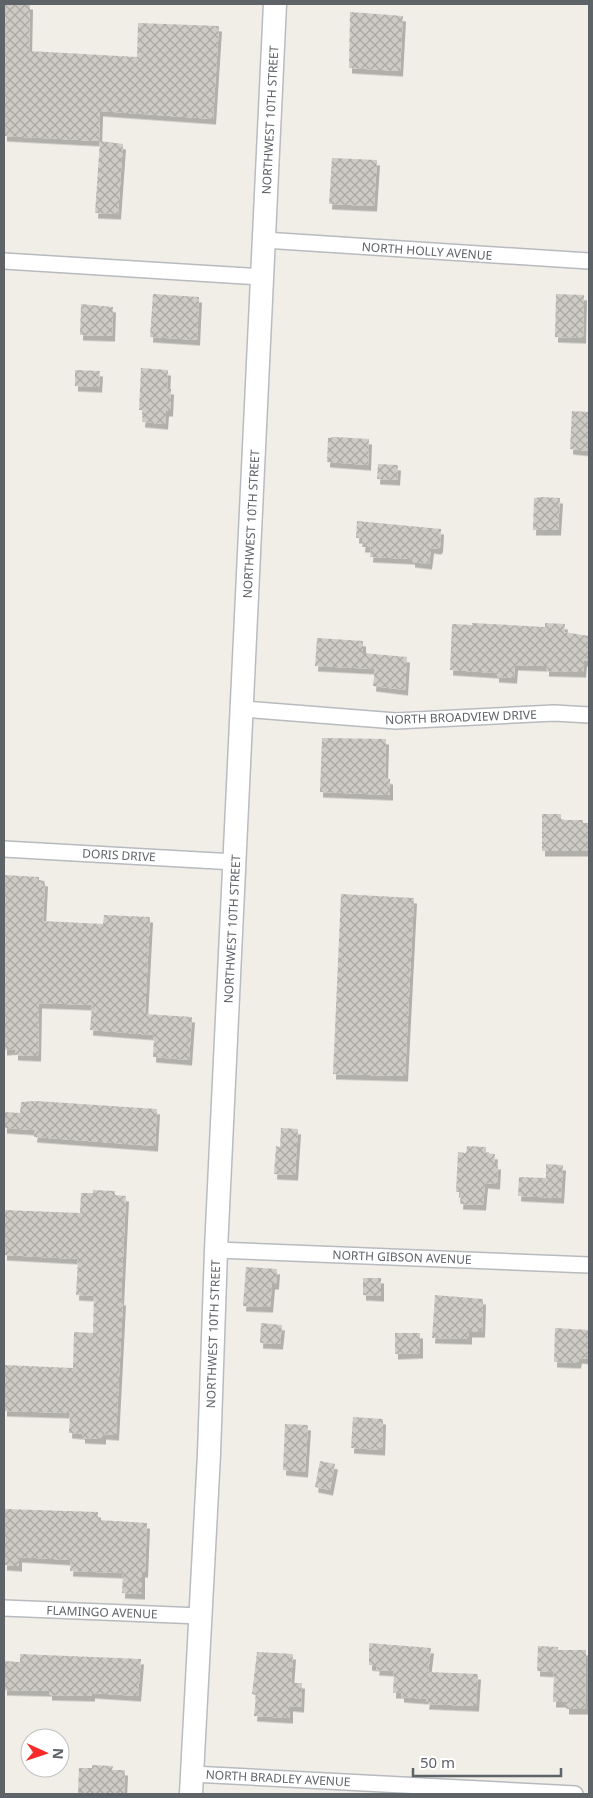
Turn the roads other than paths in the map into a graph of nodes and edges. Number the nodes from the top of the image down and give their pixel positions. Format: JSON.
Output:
{"nodes":[{"id":1,"x":275,"y":4,"type":"edge"},
{"id":2,"x":264,"y":240,"type":"junction"},
{"id":3,"x":4,"y":261,"type":"edge"},
{"id":4,"x":589,"y":261,"type":"edge"},
{"id":5,"x":262,"y":277,"type":"junction"},
{"id":6,"x":243,"y":709,"type":"junction"},
{"id":7,"x":589,"y":716,"type":"edge"},
{"id":8,"x":4,"y":849,"type":"edge"},
{"id":9,"x":234,"y":862,"type":"junction"},
{"id":10,"x":216,"y":1250,"type":"junction"},
{"id":11,"x":589,"y":1265,"type":"edge"},
{"id":12,"x":4,"y":1608,"type":"edge"},
{"id":13,"x":200,"y":1616,"type":"junction"},
{"id":14,"x":191,"y":1784,"type":"edge"},
{"id":15,"x":575,"y":1794,"type":"edge"}],
"edges":[{"from":1,"to":2,"type":"main road","name":"NORTHWEST 10TH STREET"},
{"from":2,"to":4,"type":"street","name":"NORTH HOLLY AVENUE"},
{"from":2,"to":5,"type":"main road","name":"NORTHWEST 10TH STREET"},
{"from":3,"to":5,"type":"street"},
{"from":5,"to":6,"type":"main road","name":"NORTHWEST 10TH STREET"},
{"from":6,"to":7,"type":"street","name":"NORTH BROADVIEW DRIVE"},
{"from":6,"to":9,"type":"main road","name":"NORTHWEST 10TH STREET"},
{"from":8,"to":9,"type":"street","name":"DORIS DRIVE"},
{"from":9,"to":10,"type":"main road","name":"NORTHWEST 10TH STREET"},
{"from":10,"to":11,"type":"street","name":"NORTH GIBSON AVENUE"},
{"from":10,"to":13,"type":"main road","name":"NORTHWEST 10TH STREET"},
{"from":12,"to":13,"type":"street","name":"FLAMINGO AVENUE"},
{"from":13,"to":14,"type":"main road","name":"NORTHWEST 10TH STREET"},
{"from":14,"to":15,"type":"street","name":"NORTH BRADLEY AVENUE"}]}
